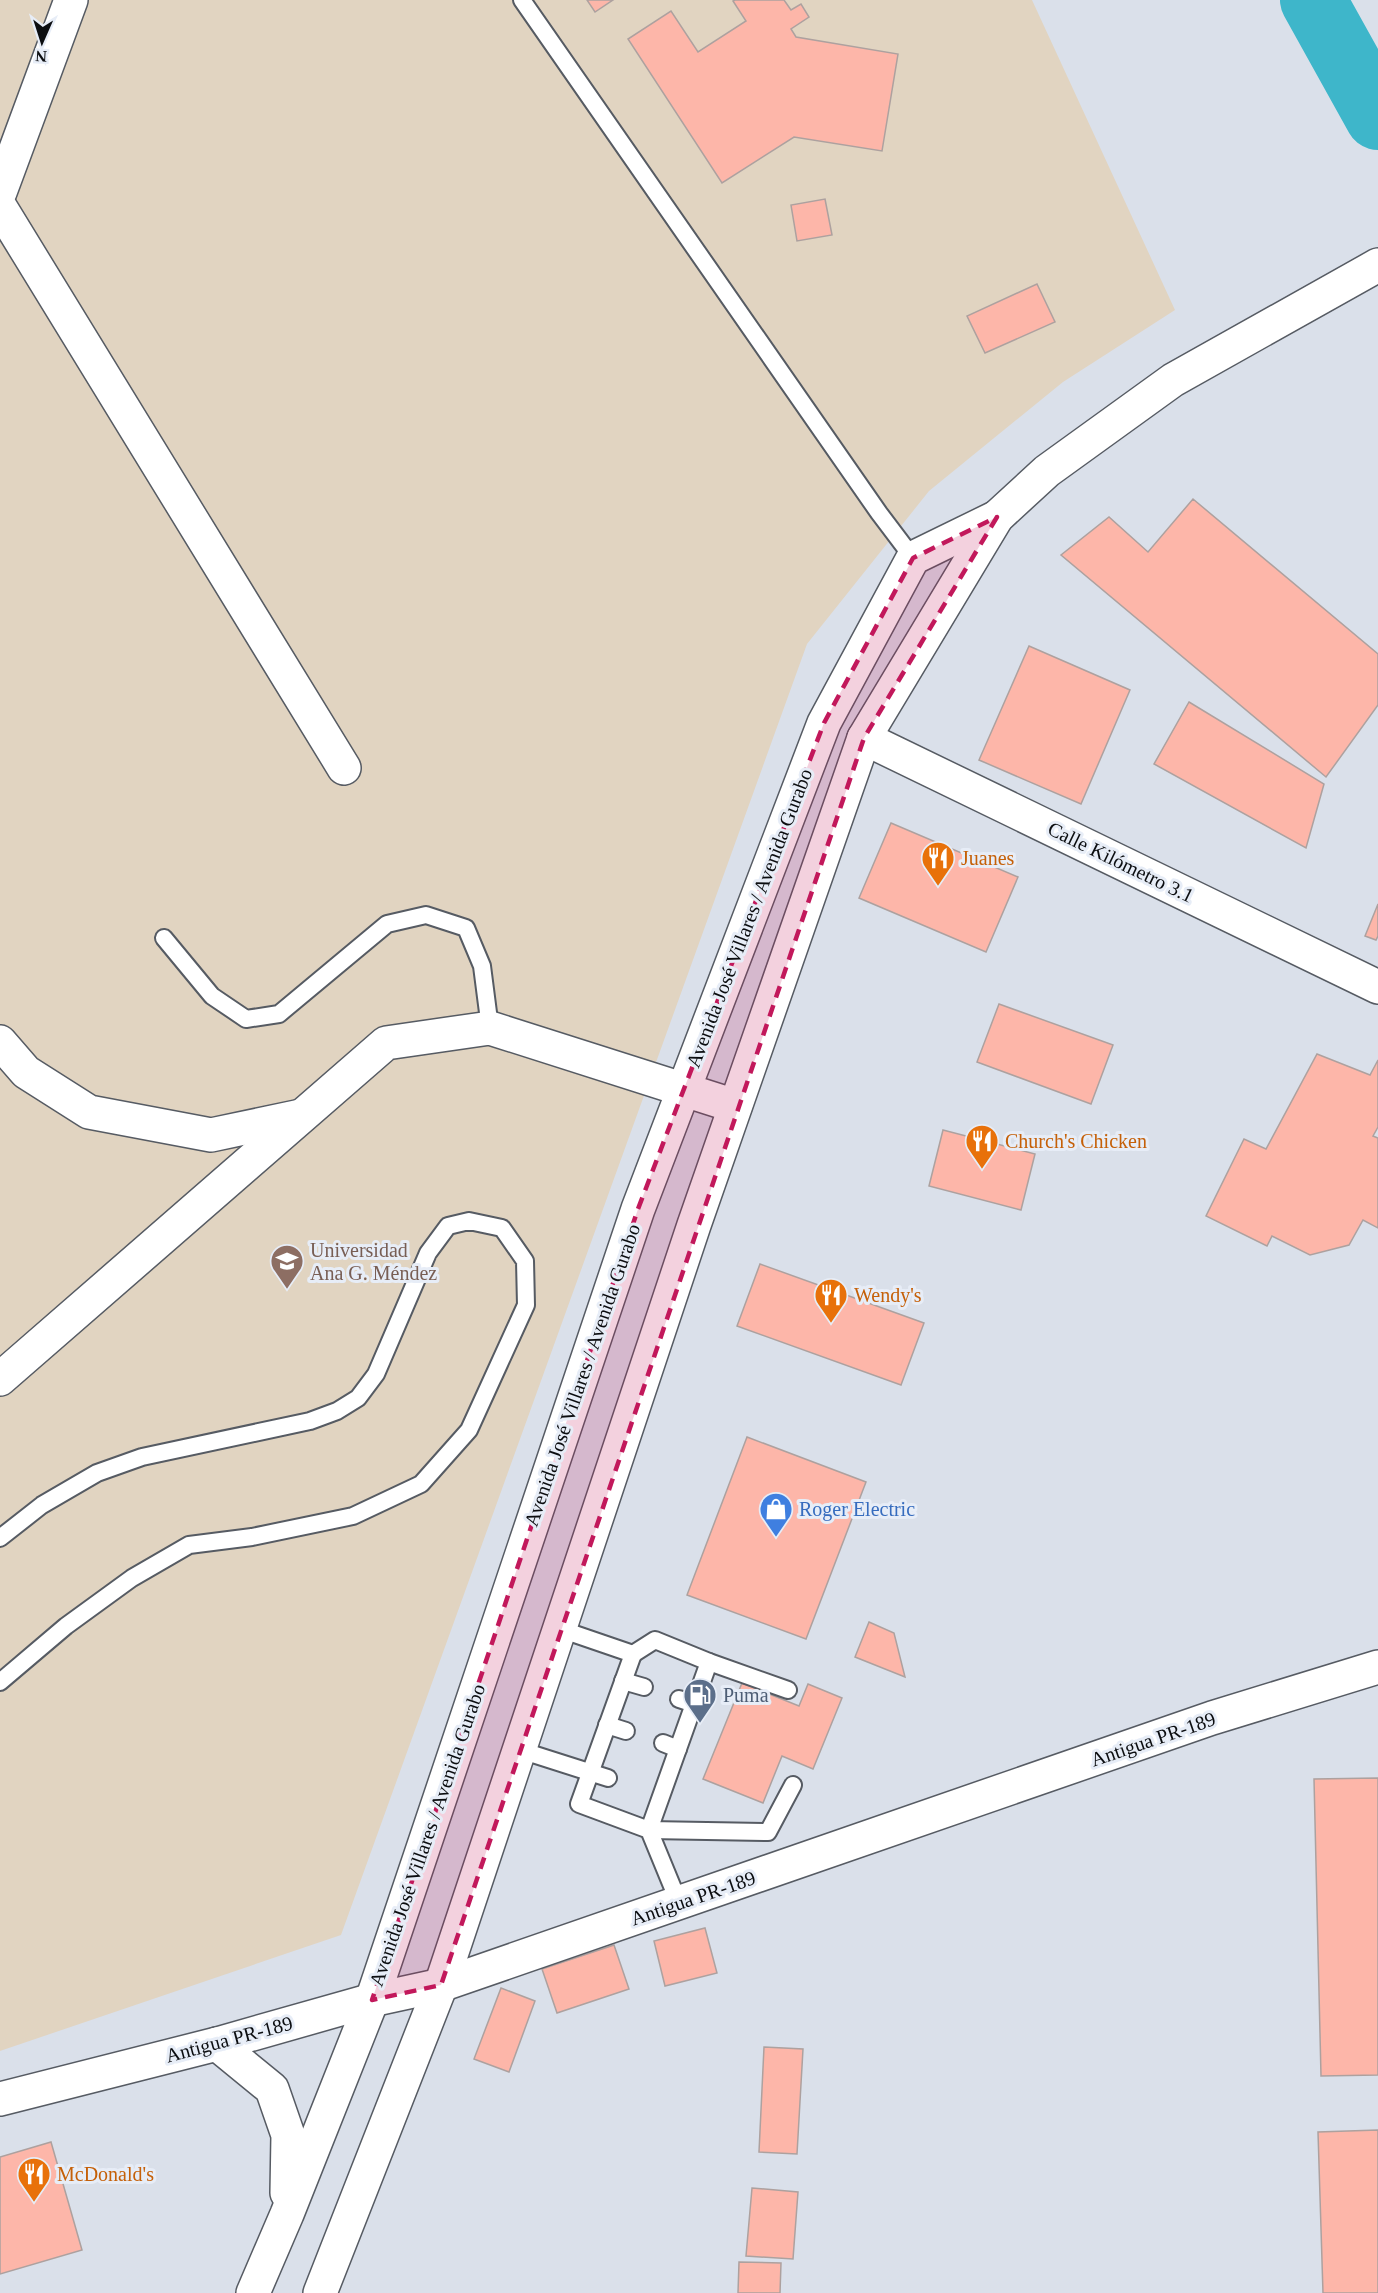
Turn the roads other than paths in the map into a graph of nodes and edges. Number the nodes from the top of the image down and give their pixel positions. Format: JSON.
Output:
{"nodes":[{"id":1,"x":71,"y":0,"type":"edge"},
{"id":2,"x":522,"y":0,"type":"edge"},
{"id":3,"x":0,"y":192,"type":"edge"},
{"id":4,"x":0,"y":207,"type":"edge"},
{"id":5,"x":1378,"y":265,"type":"edge"},
{"id":6,"x":997,"y":518,"type":"junction"},
{"id":7,"x":913,"y":558,"type":"junction"},
{"id":8,"x":864,"y":738,"type":"junction"},
{"id":9,"x":344,"y":768,"type":"dead end"},
{"id":10,"x":164,"y":938,"type":"dead end"},
{"id":11,"x":1378,"y":987,"type":"edge"},
{"id":12,"x":490,"y":1028,"type":"junction"},
{"id":13,"x":0,"y":1042,"type":"edge"},
{"id":14,"x":684,"y":1089,"type":"junction"},
{"id":15,"x":735,"y":1106,"type":"junction"},
{"id":16,"x":303,"y":1115,"type":"junction"},
{"id":17,"x":0,"y":1379,"type":"edge"},
{"id":18,"x":0,"y":1538,"type":"edge"},
{"id":19,"x":560,"y":1629,"type":"junction"},
{"id":20,"x":633,"y":1654,"type":"junction"},
{"id":21,"x":709,"y":1662,"type":"junction"},
{"id":22,"x":1378,"y":1667,"type":"edge"},
{"id":23,"x":623,"y":1681,"type":"junction"},
{"id":24,"x":0,"y":1682,"type":"edge"},
{"id":25,"x":644,"y":1688,"type":"dead end"},
{"id":26,"x":788,"y":1690,"type":"dead end"},
{"id":27,"x":607,"y":1725,"type":"junction"},
{"id":28,"x":626,"y":1731,"type":"dead end"},
{"id":29,"x":520,"y":1750,"type":"junction"},
{"id":30,"x":590,"y":1772,"type":"junction"},
{"id":31,"x":608,"y":1778,"type":"dead end"},
{"id":32,"x":793,"y":1785,"type":"dead end"},
{"id":33,"x":649,"y":1830,"type":"junction"},
{"id":34,"x":679,"y":1903,"type":"junction"},
{"id":35,"x":441,"y":1985,"type":"junction"},
{"id":36,"x":372,"y":2000,"type":"junction"},
{"id":37,"x":217,"y":2044,"type":"junction"},
{"id":38,"x":3,"y":2089,"type":"edge"},
{"id":39,"x":287,"y":2214,"type":"junction"},
{"id":40,"x":253,"y":2293,"type":"edge"},
{"id":41,"x":320,"y":2293,"type":"edge"}],
"edges":[{"from":1,"to":3,"type":"main road"},
{"from":2,"to":7,"type":"lane"},
{"from":4,"to":9,"type":"main road"},
{"from":5,"to":6,"type":"main road"},
{"from":6,"to":7,"type":"main road"},
{"from":6,"to":8,"type":"main road"},
{"from":7,"to":14,"type":"main road","name":"Avenida José Villares / Avenida Gurabo"},
{"from":8,"to":11,"type":"main road","name":"Calle Kilómetro 3.1"},
{"from":8,"to":15,"type":"main road"},
{"from":10,"to":12,"type":"lane"},
{"from":12,"to":14,"type":"main road"},
{"from":12,"to":16,"type":"main road"},
{"from":13,"to":16,"type":"main road"},
{"from":14,"to":15,"type":"main road"},
{"from":14,"to":36,"type":"main road","name":"Avenida José Villares / Avenida Gurabo"},
{"from":15,"to":19,"type":"main road"},
{"from":16,"to":17,"type":"main road"},
{"from":18,"to":24,"type":"lane"},
{"from":19,"to":20,"type":"lane"},
{"from":19,"to":29,"type":"main road"},
{"from":20,"to":21,"type":"lane"},
{"from":20,"to":23,"type":"lane"},
{"from":21,"to":26,"type":"lane"},
{"from":21,"to":33,"type":"lane"},
{"from":22,"to":34,"type":"main road","name":"Antigua PR-189"},
{"from":23,"to":25,"type":"lane"},
{"from":23,"to":27,"type":"lane"},
{"from":27,"to":28,"type":"lane"},
{"from":27,"to":30,"type":"lane"},
{"from":29,"to":30,"type":"lane"},
{"from":29,"to":35,"type":"main road"},
{"from":30,"to":31,"type":"lane"},
{"from":30,"to":33,"type":"lane"},
{"from":32,"to":33,"type":"lane"},
{"from":33,"to":34,"type":"lane"},
{"from":34,"to":35,"type":"main road","name":"Antigua PR-189"},
{"from":35,"to":36,"type":"main road","name":"Antigua PR-189"},
{"from":35,"to":41,"type":"main road"},
{"from":36,"to":37,"type":"main road","name":"Antigua PR-189"},
{"from":36,"to":39,"type":"main road","name":"Avenida José Villares / Avenida Gurabo"},
{"from":37,"to":38,"type":"main road","name":"Antigua PR-189"},
{"from":37,"to":39,"type":"main road"},
{"from":39,"to":40,"type":"main road","name":"Avenida José Villares / Avenida Gurabo"}]}
